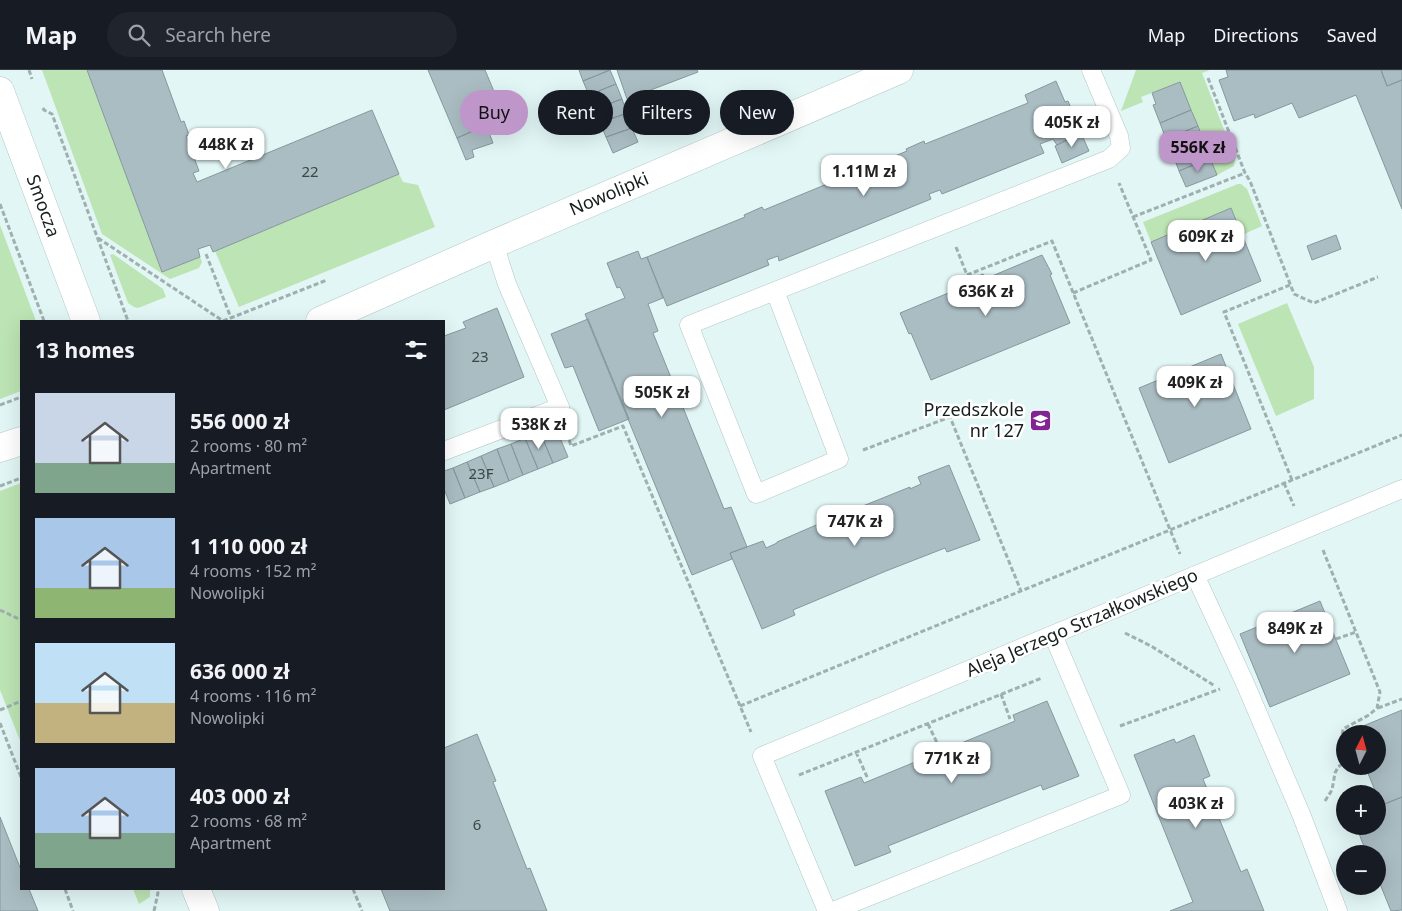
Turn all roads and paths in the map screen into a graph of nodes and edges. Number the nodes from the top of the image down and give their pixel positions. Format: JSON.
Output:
{"nodes":[{"id":1,"x":29,"y":70,"type":"edge"},
{"id":2,"x":899,"y":70,"type":"edge"},
{"id":3,"x":1092,"y":70,"type":"edge"},
{"id":4,"x":1208,"y":78,"type":"dead end"},
{"id":5,"x":35,"y":86,"type":"dead end"},
{"id":6,"x":0,"y":91,"type":"edge"},
{"id":7,"x":41,"y":102,"type":"dead end"},
{"id":8,"x":1109,"y":159,"type":"junction"},
{"id":9,"x":1245,"y":173,"type":"junction"},
{"id":10,"x":0,"y":204,"type":"edge"},
{"id":11,"x":1133,"y":217,"type":"junction"},
{"id":12,"x":98,"y":238,"type":"junction"},
{"id":13,"x":494,"y":244,"type":"junction"},
{"id":14,"x":206,"y":254,"type":"dead end"},
{"id":15,"x":963,"y":263,"type":"dead end"},
{"id":16,"x":1378,"y":277,"type":"dead end"},
{"id":17,"x":1290,"y":285,"type":"junction"},
{"id":18,"x":775,"y":291,"type":"junction"},
{"id":19,"x":1073,"y":293,"type":"junction"},
{"id":20,"x":232,"y":318,"type":"dead end"},
{"id":21,"x":44,"y":320,"type":"edge"},
{"id":22,"x":86,"y":320,"type":"edge"},
{"id":23,"x":128,"y":320,"type":"edge"},
{"id":24,"x":221,"y":320,"type":"edge"},
{"id":25,"x":322,"y":320,"type":"edge"},
{"id":26,"x":20,"y":397,"type":"edge"},
{"id":27,"x":0,"y":404,"type":"edge"},
{"id":28,"x":1402,"y":435,"type":"edge"},
{"id":29,"x":20,"y":440,"type":"edge"},
{"id":30,"x":571,"y":446,"type":"dead end"},
{"id":31,"x":0,"y":448,"type":"edge"},
{"id":32,"x":445,"y":451,"type":"edge"},
{"id":33,"x":839,"y":460,"type":"junction"},
{"id":34,"x":20,"y":478,"type":"edge"},
{"id":35,"x":1292,"y":480,"type":"junction"},
{"id":36,"x":0,"y":486,"type":"edge"},
{"id":37,"x":1402,"y":489,"type":"edge"},
{"id":38,"x":1314,"y":526,"type":"junction"},
{"id":39,"x":1170,"y":530,"type":"junction"},
{"id":40,"x":1193,"y":576,"type":"junction"},
{"id":41,"x":1021,"y":591,"type":"junction"},
{"id":42,"x":0,"y":610,"type":"edge"},
{"id":43,"x":1093,"y":618,"type":"junction"},
{"id":44,"x":20,"y":620,"type":"edge"},
{"id":45,"x":1356,"y":632,"type":"junction"},
{"id":46,"x":1053,"y":635,"type":"junction"},
{"id":47,"x":1336,"y":639,"type":"dead end"},
{"id":48,"x":1067,"y":668,"type":"junction"},
{"id":49,"x":1244,"y":681,"type":"junction"},
{"id":50,"x":1220,"y":689,"type":"junction"},
{"id":51,"x":1001,"y":694,"type":"junction"},
{"id":52,"x":1402,"y":699,"type":"edge"},
{"id":53,"x":20,"y":701,"type":"edge"},
{"id":54,"x":740,"y":706,"type":"junction"},
{"id":55,"x":1377,"y":708,"type":"junction"},
{"id":56,"x":0,"y":710,"type":"edge"},
{"id":57,"x":1010,"y":719,"type":"dead end"},
{"id":58,"x":0,"y":723,"type":"edge"},
{"id":59,"x":928,"y":724,"type":"junction"},
{"id":60,"x":1350,"y":725,"type":"edge"},
{"id":61,"x":1096,"y":735,"type":"junction"},
{"id":62,"x":940,"y":749,"type":"dead end"},
{"id":63,"x":856,"y":752,"type":"junction"},
{"id":64,"x":762,"y":756,"type":"junction"},
{"id":65,"x":1336,"y":771,"type":"edge"},
{"id":66,"x":20,"y":774,"type":"edge"},
{"id":67,"x":868,"y":779,"type":"dead end"},
{"id":68,"x":773,"y":785,"type":"junction"},
{"id":69,"x":1301,"y":814,"type":"junction"},
{"id":70,"x":65,"y":890,"type":"edge"},
{"id":71,"x":156,"y":890,"type":"edge"},
{"id":72,"x":196,"y":890,"type":"edge"},
{"id":73,"x":353,"y":890,"type":"edge"},
{"id":74,"x":73,"y":911,"type":"edge"},
{"id":75,"x":154,"y":911,"type":"edge"},
{"id":76,"x":205,"y":911,"type":"edge"},
{"id":77,"x":362,"y":911,"type":"edge"},
{"id":78,"x":827,"y":911,"type":"edge"},
{"id":79,"x":833,"y":911,"type":"edge"},
{"id":80,"x":1338,"y":911,"type":"edge"}],
"edges":[{"from":1,"to":5,"type":"path"},
{"from":2,"to":13,"type":"street","name":"Nowolipki"},
{"from":3,"to":8,"type":"lane"},
{"from":4,"to":9,"type":"path"},
{"from":6,"to":22,"type":"street","name":"Smocza"},
{"from":7,"to":12,"type":"path"},
{"from":8,"to":11,"type":"path"},
{"from":8,"to":18,"type":"lane"},
{"from":9,"to":11,"type":"path"},
{"from":9,"to":17,"type":"path"},
{"from":10,"to":21,"type":"path"},
{"from":11,"to":19,"type":"path"},
{"from":12,"to":23,"type":"path"},
{"from":12,"to":24,"type":"path"},
{"from":13,"to":25,"type":"street","name":"Nowolipki"},
{"from":13,"to":32,"type":"lane"},
{"from":14,"to":20,"type":"path"},
{"from":15,"to":19,"type":"path"},
{"from":16,"to":17,"type":"path"},
{"from":17,"to":35,"type":"path"},
{"from":18,"to":33,"type":"lane"},
{"from":18,"to":33,"type":"lane"},
{"from":19,"to":39,"type":"path"},
{"from":26,"to":27,"type":"path"},
{"from":28,"to":35,"type":"path"},
{"from":29,"to":31,"type":"street"},
{"from":30,"to":54,"type":"path"},
{"from":33,"to":41,"type":"path"},
{"from":34,"to":36,"type":"path"},
{"from":35,"to":39,"type":"path"},
{"from":37,"to":38,"type":"lane","name":"Aleja Jerzego Strzałkowskiego"},
{"from":38,"to":40,"type":"lane","name":"Aleja Jerzego Strzałkowskiego"},
{"from":38,"to":45,"type":"path"},
{"from":39,"to":40,"type":"path"},
{"from":39,"to":41,"type":"path"},
{"from":40,"to":43,"type":"lane","name":"Aleja Jerzego Strzałkowskiego"},
{"from":40,"to":49,"type":"lane"},
{"from":41,"to":54,"type":"path"},
{"from":42,"to":44,"type":"path"},
{"from":43,"to":46,"type":"lane","name":"Aleja Jerzego Strzałkowskiego"},
{"from":43,"to":50,"type":"path"},
{"from":45,"to":47,"type":"path"},
{"from":45,"to":55,"type":"path"},
{"from":46,"to":48,"type":"lane"},
{"from":46,"to":64,"type":"lane","name":"Aleja Jerzego Strzałkowskiego"},
{"from":48,"to":51,"type":"path"},
{"from":48,"to":61,"type":"lane"},
{"from":49,"to":50,"type":"path"},
{"from":49,"to":69,"type":"lane"},
{"from":50,"to":61,"type":"path"},
{"from":51,"to":57,"type":"path"},
{"from":51,"to":59,"type":"path"},
{"from":52,"to":55,"type":"path"},
{"from":53,"to":56,"type":"path"},
{"from":54,"to":64,"type":"path"},
{"from":55,"to":60,"type":"path"},
{"from":58,"to":66,"type":"path"},
{"from":59,"to":62,"type":"path"},
{"from":59,"to":63,"type":"path"},
{"from":61,"to":79,"type":"lane"},
{"from":63,"to":67,"type":"path"},
{"from":63,"to":68,"type":"path"},
{"from":64,"to":68,"type":"lane"},
{"from":65,"to":69,"type":"path"},
{"from":68,"to":78,"type":"lane"},
{"from":69,"to":80,"type":"lane"},
{"from":70,"to":74,"type":"path"},
{"from":71,"to":75,"type":"path"},
{"from":72,"to":76,"type":"street"},
{"from":73,"to":77,"type":"path"}]}
